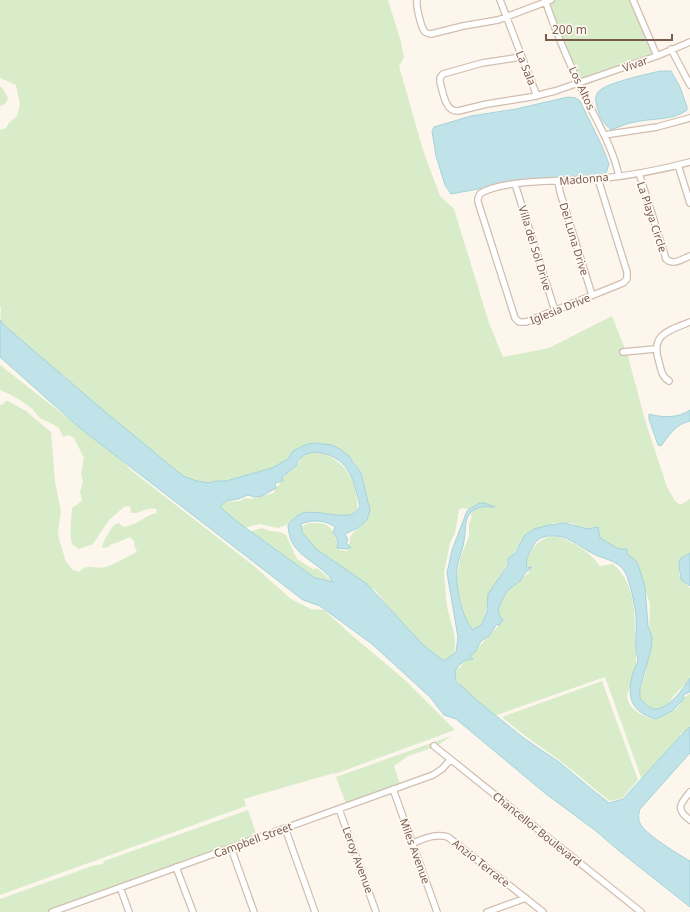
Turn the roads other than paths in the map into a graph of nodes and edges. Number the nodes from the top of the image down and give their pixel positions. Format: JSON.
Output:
{"nodes":[{"id":1,"x":417,"y":0,"type":"edge"},
{"id":2,"x":500,"y":0,"type":"edge"},
{"id":3,"x":633,"y":0,"type":"edge"},
{"id":4,"x":547,"y":1,"type":"edge"},
{"id":5,"x":506,"y":17,"type":"junction"},
{"id":6,"x":690,"y":42,"type":"edge"},
{"id":7,"x":671,"y":49,"type":"junction"},
{"id":8,"x":657,"y":56,"type":"junction"},
{"id":9,"x":521,"y":57,"type":"junction"},
{"id":10,"x":579,"y":84,"type":"junction"},
{"id":11,"x":690,"y":85,"type":"edge"},
{"id":12,"x":537,"y":96,"type":"junction"},
{"id":13,"x":690,"y":118,"type":"edge"},
{"id":14,"x":604,"y":135,"type":"junction"},
{"id":15,"x":690,"y":162,"type":"edge"},
{"id":16,"x":678,"y":165,"type":"junction"},
{"id":17,"x":639,"y":173,"type":"junction"},
{"id":18,"x":619,"y":176,"type":"junction"},
{"id":19,"x":598,"y":179,"type":"junction"},
{"id":20,"x":558,"y":182,"type":"junction"},
{"id":21,"x":515,"y":184,"type":"junction"},
{"id":22,"x":479,"y":195,"type":"joint"},
{"id":23,"x":690,"y":204,"type":"edge"},
{"id":24,"x":690,"y":256,"type":"edge"},
{"id":25,"x":592,"y":296,"type":"junction"},
{"id":26,"x":555,"y":311,"type":"junction"},
{"id":27,"x":690,"y":322,"type":"edge"},
{"id":28,"x":655,"y":348,"type":"junction"},
{"id":29,"x":623,"y":352,"type":"dead end"},
{"id":30,"x":669,"y":381,"type":"dead end"},
{"id":31,"x":434,"y":746,"type":"dead end"},
{"id":32,"x":450,"y":760,"type":"junction"},
{"id":33,"x":393,"y":789,"type":"junction"},
{"id":34,"x":690,"y":792,"type":"edge"},
{"id":35,"x":339,"y":809,"type":"junction"},
{"id":36,"x":690,"y":820,"type":"edge"},
{"id":37,"x":285,"y":828,"type":"junction"},
{"id":38,"x":413,"y":843,"type":"junction"},
{"id":39,"x":231,"y":848,"type":"junction"},
{"id":40,"x":176,"y":867,"type":"junction"},
{"id":41,"x":120,"y":887,"type":"junction"},
{"id":42,"x":526,"y":898,"type":"junction"},
{"id":43,"x":65,"y":910,"type":"edge"},
{"id":44,"x":52,"y":912,"type":"edge"},
{"id":45,"x":129,"y":912,"type":"edge"},
{"id":46,"x":193,"y":912,"type":"edge"},
{"id":47,"x":254,"y":912,"type":"edge"},
{"id":48,"x":315,"y":912,"type":"edge"},
{"id":49,"x":376,"y":912,"type":"edge"},
{"id":50,"x":438,"y":912,"type":"edge"},
{"id":51,"x":488,"y":912,"type":"edge"},
{"id":52,"x":543,"y":912,"type":"edge"},
{"id":53,"x":641,"y":912,"type":"edge"}],
"edges":[{"from":1,"to":5,"type":"street"},
{"from":2,"to":5,"type":"street","name":"La Sala"},
{"from":3,"to":8,"type":"street"},
{"from":4,"to":5,"type":"street"},
{"from":4,"to":10,"type":"street","name":"Los Altos"},
{"from":5,"to":9,"type":"street","name":"La Sala"},
{"from":6,"to":7,"type":"street","name":"Vivar"},
{"from":7,"to":8,"type":"street","name":"Vivar"},
{"from":7,"to":11,"type":"street"},
{"from":8,"to":10,"type":"street","name":"Vivar"},
{"from":9,"to":12,"type":"street","name":"La Sala"},
{"from":9,"to":12,"type":"street"},
{"from":10,"to":12,"type":"street","name":"La Sala"},
{"from":10,"to":14,"type":"street","name":"Los Altos"},
{"from":13,"to":14,"type":"street"},
{"from":14,"to":18,"type":"street","name":"Los Altos"},
{"from":15,"to":16,"type":"street","name":"Madonna"},
{"from":16,"to":17,"type":"street","name":"Madonna"},
{"from":16,"to":23,"type":"street"},
{"from":17,"to":18,"type":"street","name":"Madonna"},
{"from":17,"to":24,"type":"street","name":"La Playa Circle"},
{"from":18,"to":19,"type":"street","name":"Madonna"},
{"from":19,"to":20,"type":"street","name":"Madonna"},
{"from":19,"to":25,"type":"street","name":"Iglesia Drive"},
{"from":20,"to":21,"type":"street","name":"Madonna"},
{"from":20,"to":25,"type":"street","name":"Del Luna Drive"},
{"from":21,"to":22,"type":"street","name":"Madonna"},
{"from":21,"to":26,"type":"street","name":"Villa del Sol Drive"},
{"from":22,"to":26,"type":"street","name":"Iglesia Drive"},
{"from":25,"to":26,"type":"street","name":"Iglesia Drive"},
{"from":27,"to":28,"type":"street"},
{"from":28,"to":29,"type":"street"},
{"from":28,"to":30,"type":"street"},
{"from":31,"to":32,"type":"street","name":"Chancellor Boulevard"},
{"from":32,"to":33,"type":"street","name":"Campbell Street"},
{"from":32,"to":53,"type":"street","name":"Chancellor Boulevard"},
{"from":33,"to":35,"type":"street","name":"Campbell Street"},
{"from":33,"to":38,"type":"street","name":"Miles Avenue"},
{"from":34,"to":36,"type":"street"},
{"from":35,"to":37,"type":"street","name":"Campbell Street"},
{"from":35,"to":49,"type":"street","name":"Leroy Avenue"},
{"from":37,"to":39,"type":"street","name":"Campbell Street"},
{"from":37,"to":48,"type":"street"},
{"from":38,"to":42,"type":"street","name":"Anzio Terrace"},
{"from":38,"to":50,"type":"street","name":"Miles Avenue"},
{"from":39,"to":40,"type":"street","name":"Campbell Street"},
{"from":39,"to":47,"type":"street"},
{"from":40,"to":41,"type":"street","name":"Campbell Street"},
{"from":40,"to":46,"type":"street"},
{"from":41,"to":43,"type":"street","name":"Campbell Street"},
{"from":41,"to":45,"type":"street"},
{"from":42,"to":51,"type":"street"},
{"from":42,"to":52,"type":"street","name":"Anzio Terrace"},
{"from":43,"to":44,"type":"street","name":"Campbell Street"}]}
